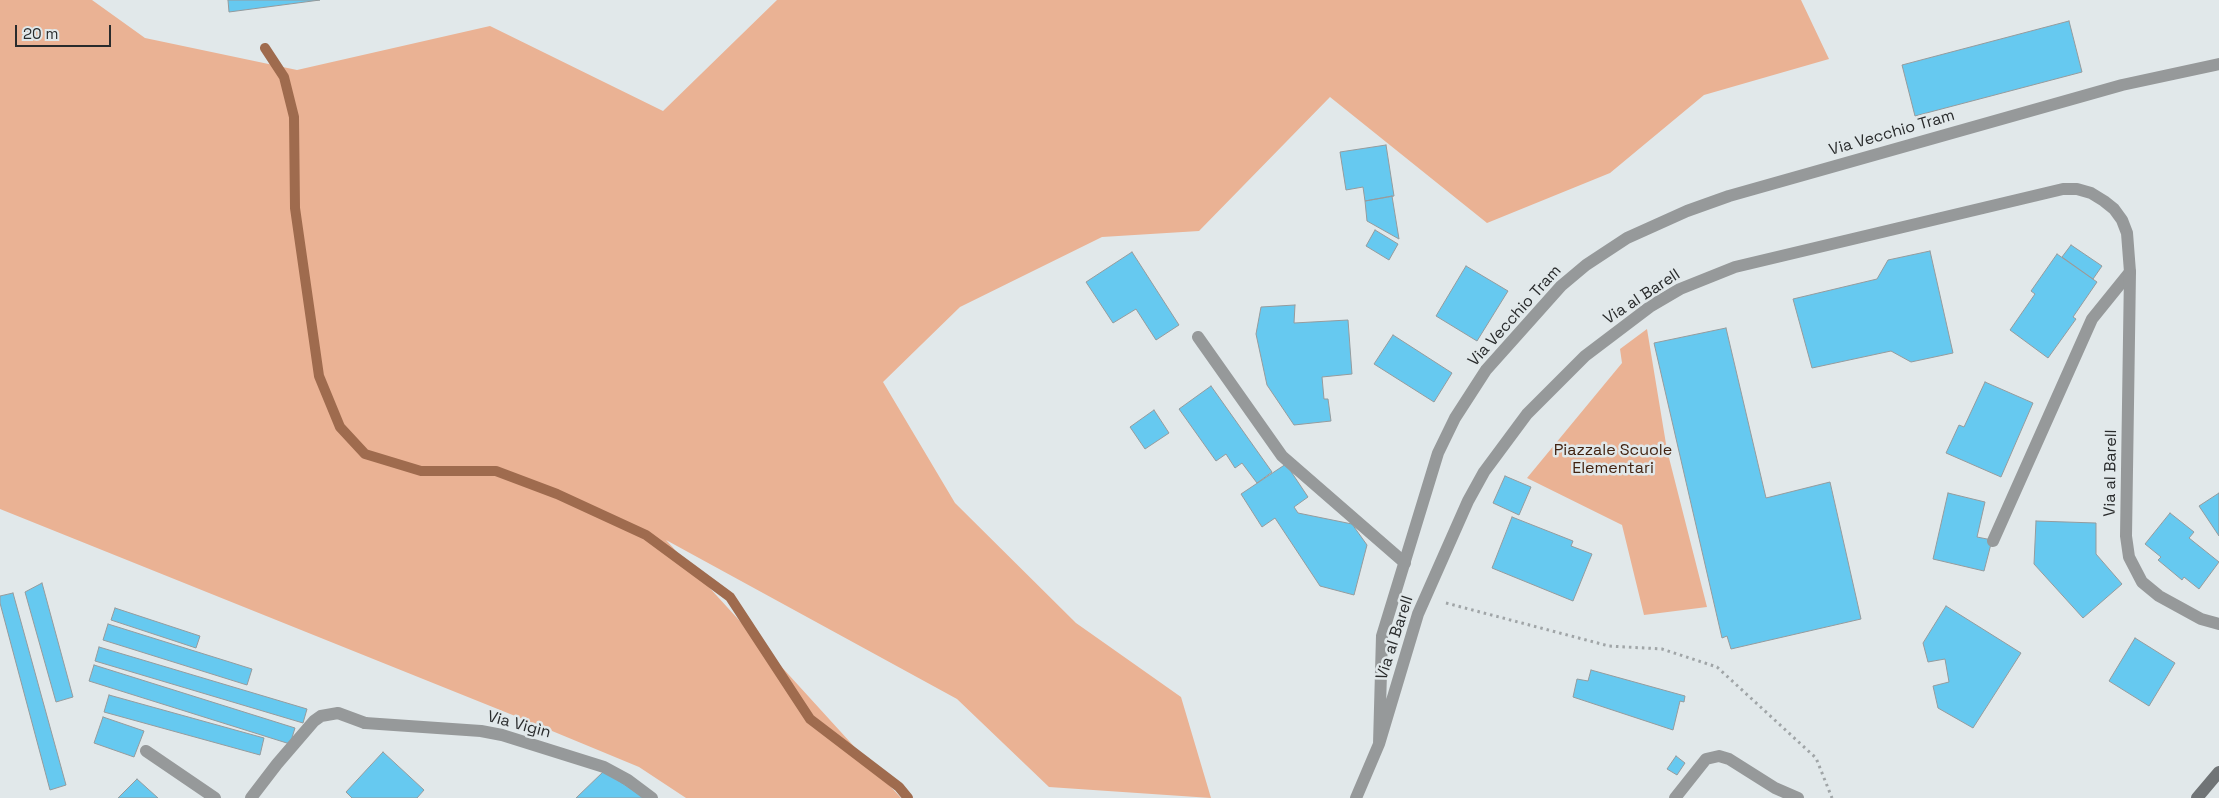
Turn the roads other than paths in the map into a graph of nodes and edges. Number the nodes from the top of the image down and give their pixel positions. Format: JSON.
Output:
{"nodes":[{"id":1,"x":2219,"y":64,"type":"edge"},
{"id":2,"x":2130,"y":272,"type":"junction"},
{"id":3,"x":1198,"y":337,"type":"dead end"},
{"id":4,"x":1993,"y":541,"type":"dead end"},
{"id":5,"x":1405,"y":563,"type":"junction"},
{"id":6,"x":2219,"y":624,"type":"edge"},
{"id":7,"x":1379,"y":744,"type":"junction"},
{"id":8,"x":146,"y":751,"type":"dead end"},
{"id":9,"x":2219,"y":772,"type":"edge"},
{"id":10,"x":215,"y":798,"type":"edge"},
{"id":11,"x":251,"y":798,"type":"edge"},
{"id":12,"x":652,"y":798,"type":"edge"},
{"id":13,"x":1356,"y":798,"type":"edge"},
{"id":14,"x":1676,"y":798,"type":"edge"},
{"id":15,"x":1798,"y":798,"type":"edge"},
{"id":16,"x":2197,"y":798,"type":"edge"}],
"edges":[{"from":1,"to":5,"type":"street","name":"Via Vecchio Tram"},
{"from":2,"to":4,"type":"street"},
{"from":2,"to":6,"type":"street","name":"Via al Barell"},
{"from":2,"to":7,"type":"street","name":"Via al Barell"},
{"from":3,"to":5,"type":"street"},
{"from":5,"to":7,"type":"street","name":"Via Vecchio Tram"},
{"from":7,"to":13,"type":"street","name":"Via Vecchio Tram"},
{"from":8,"to":10,"type":"street"},
{"from":9,"to":16,"type":"street"},
{"from":11,"to":12,"type":"street","name":"Via Vigìn"},
{"from":14,"to":15,"type":"street"}]}
